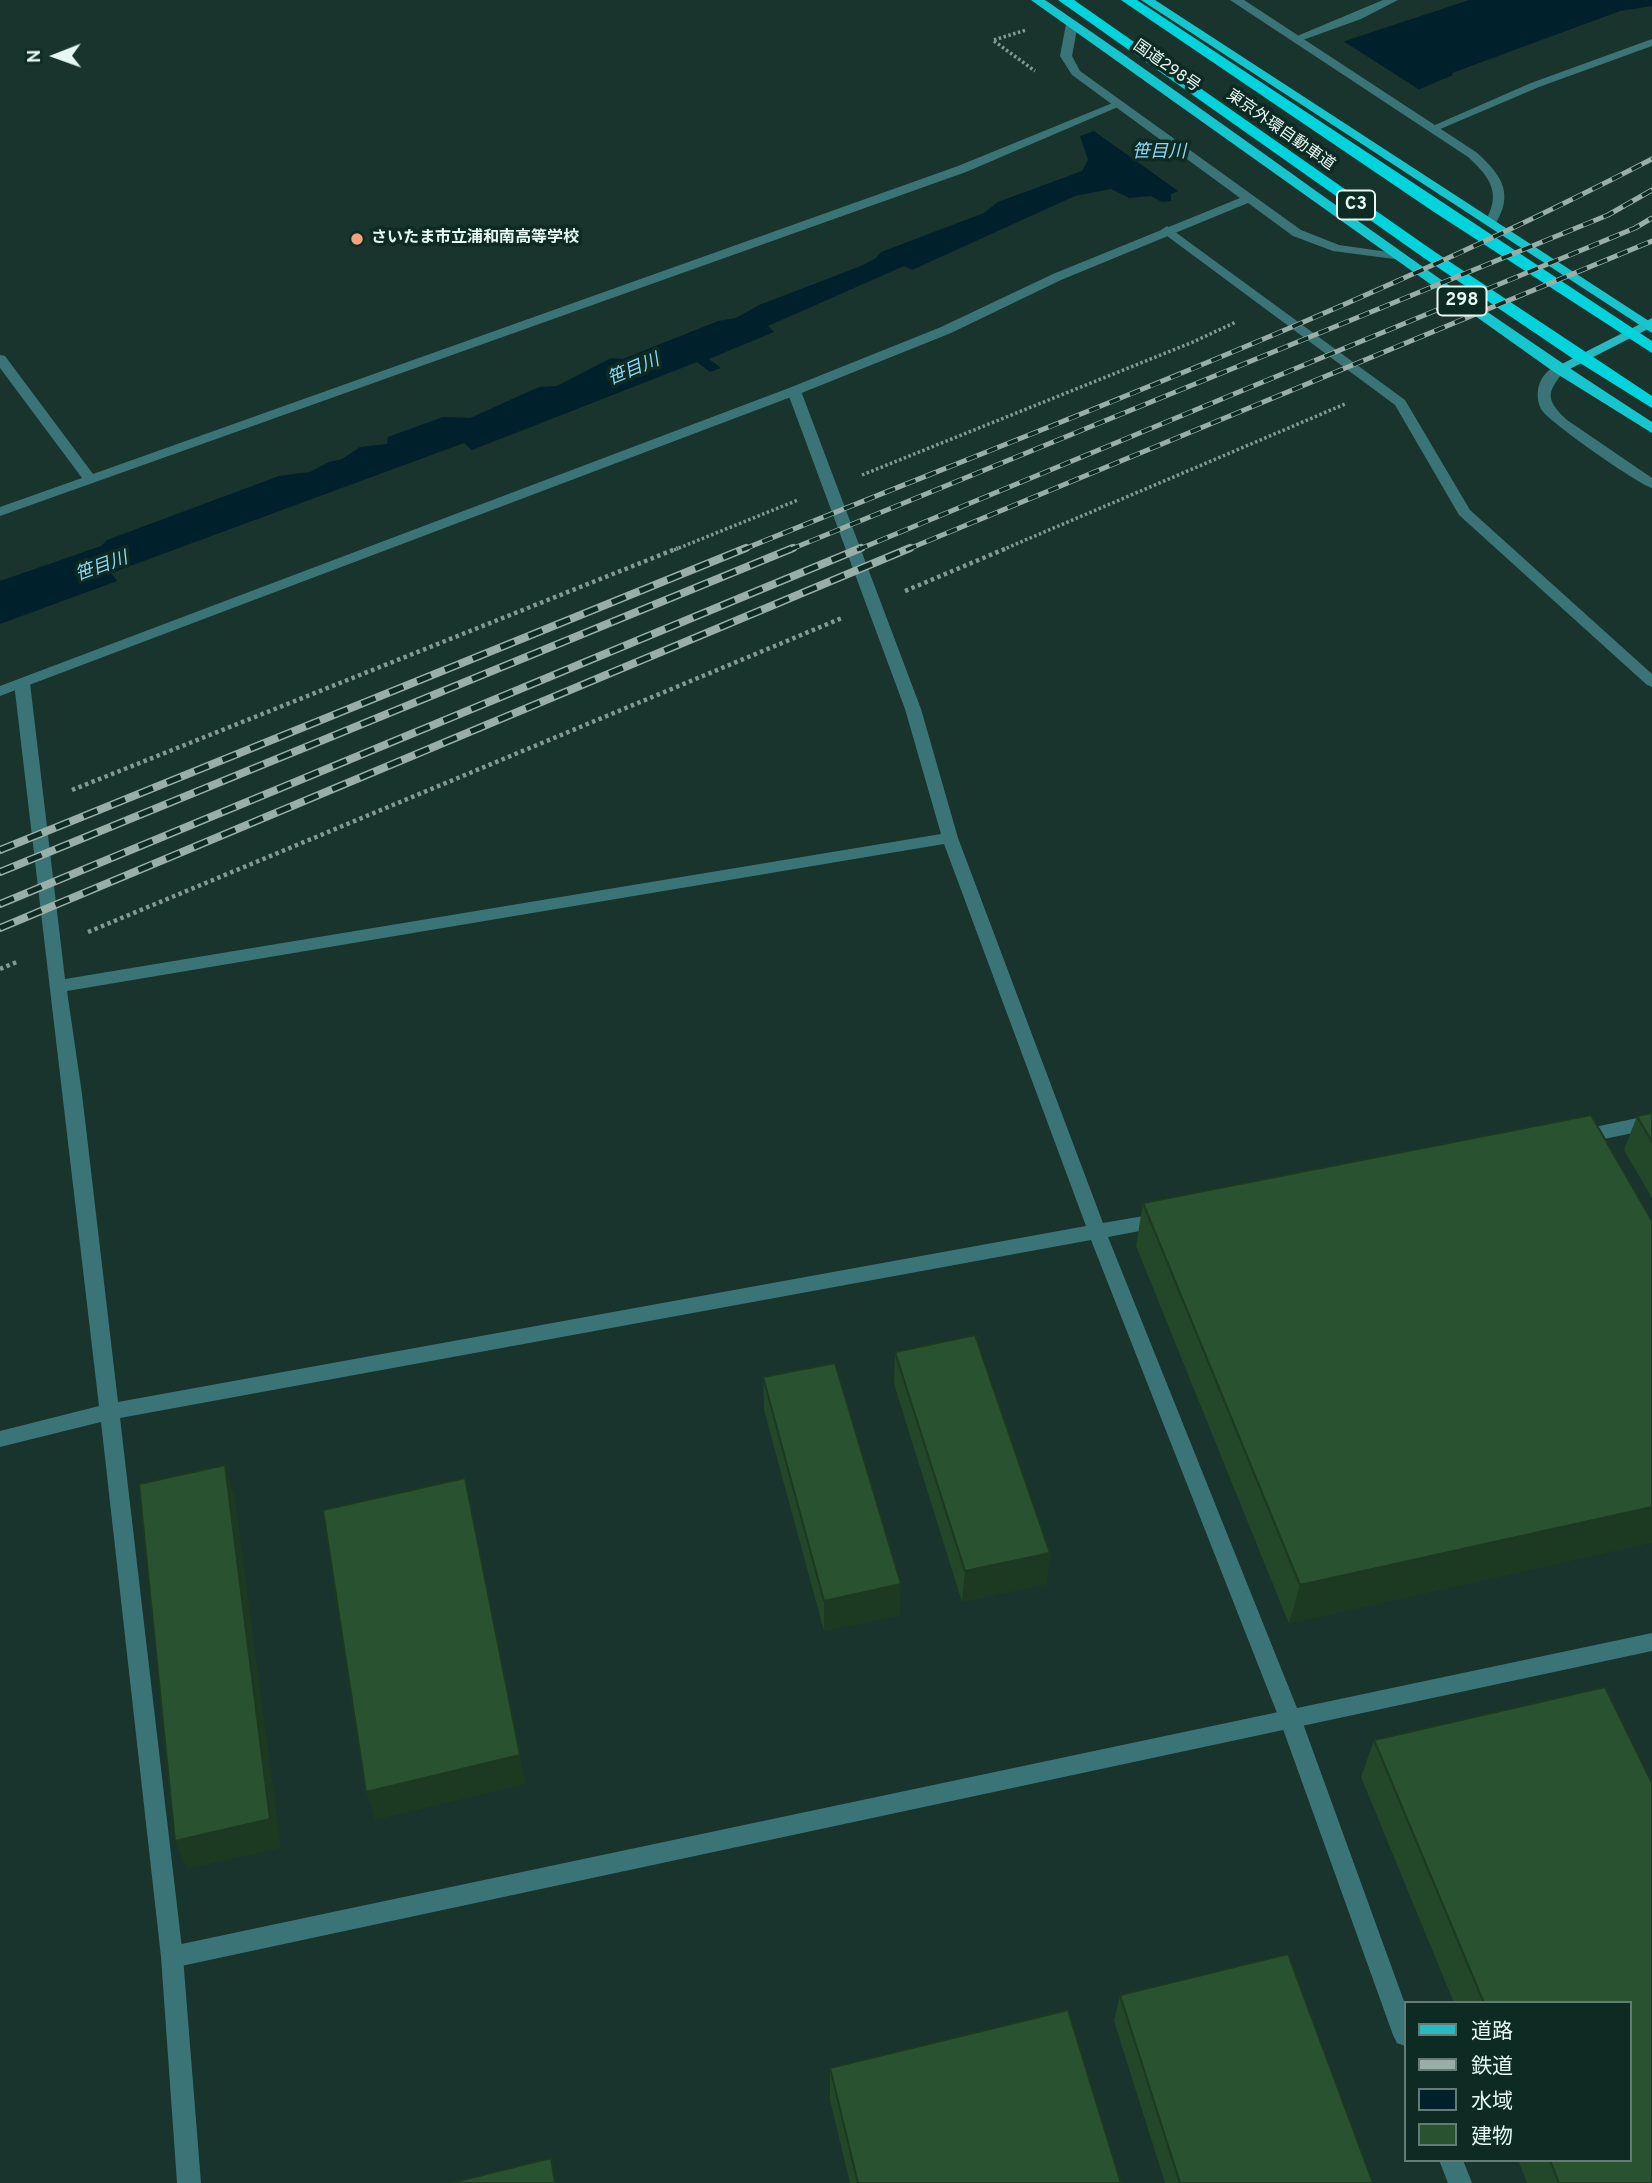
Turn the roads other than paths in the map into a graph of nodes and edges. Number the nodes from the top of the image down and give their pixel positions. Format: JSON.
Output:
{"nodes":[{"id":1,"x":1038,"y":0,"type":"edge"},
{"id":2,"x":1065,"y":0,"type":"edge"},
{"id":3,"x":1129,"y":0,"type":"edge"},
{"id":4,"x":1147,"y":0,"type":"edge"},
{"id":5,"x":1236,"y":0,"type":"edge"},
{"id":6,"x":1392,"y":0,"type":"edge"},
{"id":7,"x":1072,"y":24,"type":"junction"},
{"id":8,"x":1301,"y":42,"type":"junction"},
{"id":9,"x":1652,"y":42,"type":"edge"},
{"id":10,"x":1123,"y":107,"type":"junction"},
{"id":11,"x":1434,"y":128,"type":"junction"},
{"id":12,"x":1250,"y":198,"type":"junction"},
{"id":13,"x":1490,"y":223,"type":"junction"},
{"id":14,"x":1167,"y":230,"type":"junction"},
{"id":15,"x":1398,"y":257,"type":"junction"},
{"id":16,"x":1528,"y":323,"type":"junction"},
{"id":17,"x":1650,"y":325,"type":"edge"},
{"id":18,"x":1652,"y":348,"type":"edge"},
{"id":19,"x":0,"y":359,"type":"edge"},
{"id":20,"x":1559,"y":369,"type":"junction"},
{"id":21,"x":794,"y":391,"type":"junction"},
{"id":22,"x":1652,"y":403,"type":"edge"},
{"id":23,"x":1652,"y":413,"type":"edge"},
{"id":24,"x":1652,"y":429,"type":"edge"},
{"id":25,"x":90,"y":480,"type":"junction"},
{"id":26,"x":1652,"y":484,"type":"edge"},
{"id":27,"x":0,"y":512,"type":"edge"},
{"id":28,"x":1652,"y":682,"type":"edge"},
{"id":29,"x":22,"y":683,"type":"junction"},
{"id":30,"x":0,"y":691,"type":"edge"},
{"id":31,"x":950,"y":838,"type":"junction"},
{"id":32,"x":57,"y":985,"type":"junction"},
{"id":33,"x":1652,"y":1122,"type":"edge"},
{"id":34,"x":1557,"y":1141,"type":"edge"},
{"id":35,"x":1178,"y":1216,"type":"edge"},
{"id":36,"x":1097,"y":1232,"type":"junction"},
{"id":37,"x":109,"y":1412,"type":"junction"},
{"id":38,"x":0,"y":1439,"type":"edge"},
{"id":39,"x":1652,"y":1642,"type":"edge"},
{"id":40,"x":1290,"y":1718,"type":"junction"},
{"id":41,"x":172,"y":1957,"type":"junction"},
{"id":42,"x":1404,"y":2032,"type":"edge"},
{"id":43,"x":1452,"y":2162,"type":"edge"},
{"id":44,"x":189,"y":2183,"type":"edge"},
{"id":45,"x":1460,"y":2183,"type":"edge"}],
"edges":[{"from":1,"to":7,"type":"highway","name":"国道298号","number":"298"},
{"from":2,"to":16,"type":"highway","name":"東京外環自動車道","number":"C3"},
{"from":3,"to":18,"type":"highway","name":"東京外環自動車道","number":"C3"},
{"from":4,"to":13,"type":"highway"},
{"from":5,"to":8,"type":"street"},
{"from":6,"to":8,"type":"street"},
{"from":7,"to":10,"type":"street"},
{"from":7,"to":15,"type":"highway","name":"国道298号","number":"298"},
{"from":8,"to":11,"type":"street"},
{"from":9,"to":11,"type":"street"},
{"from":10,"to":12,"type":"street"},
{"from":10,"to":25,"type":"street"},
{"from":11,"to":13,"type":"street"},
{"from":12,"to":14,"type":"street"},
{"from":12,"to":15,"type":"street"},
{"from":13,"to":17,"type":"highway"},
{"from":14,"to":21,"type":"street"},
{"from":14,"to":28,"type":"street"},
{"from":15,"to":20,"type":"highway","name":"国道298号","number":"298"},
{"from":16,"to":22,"type":"highway","name":"東京外環自動車道","number":"C3"},
{"from":16,"to":23,"type":"highway"},
{"from":17,"to":20,"type":"main road"},
{"from":19,"to":25,"type":"street"},
{"from":20,"to":24,"type":"highway","name":"国道298号","number":"298"},
{"from":20,"to":26,"type":"street"},
{"from":21,"to":29,"type":"street"},
{"from":21,"to":31,"type":"street"},
{"from":25,"to":27,"type":"street"},
{"from":29,"to":30,"type":"street"},
{"from":29,"to":32,"type":"street"},
{"from":31,"to":32,"type":"street"},
{"from":31,"to":36,"type":"street"},
{"from":32,"to":37,"type":"street"},
{"from":33,"to":34,"type":"street"},
{"from":35,"to":36,"type":"street"},
{"from":36,"to":37,"type":"street"},
{"from":36,"to":40,"type":"street"},
{"from":37,"to":38,"type":"street"},
{"from":37,"to":41,"type":"street"},
{"from":39,"to":40,"type":"street"},
{"from":40,"to":41,"type":"street"},
{"from":40,"to":42,"type":"street"},
{"from":41,"to":44,"type":"street"},
{"from":43,"to":45,"type":"street"}]}
